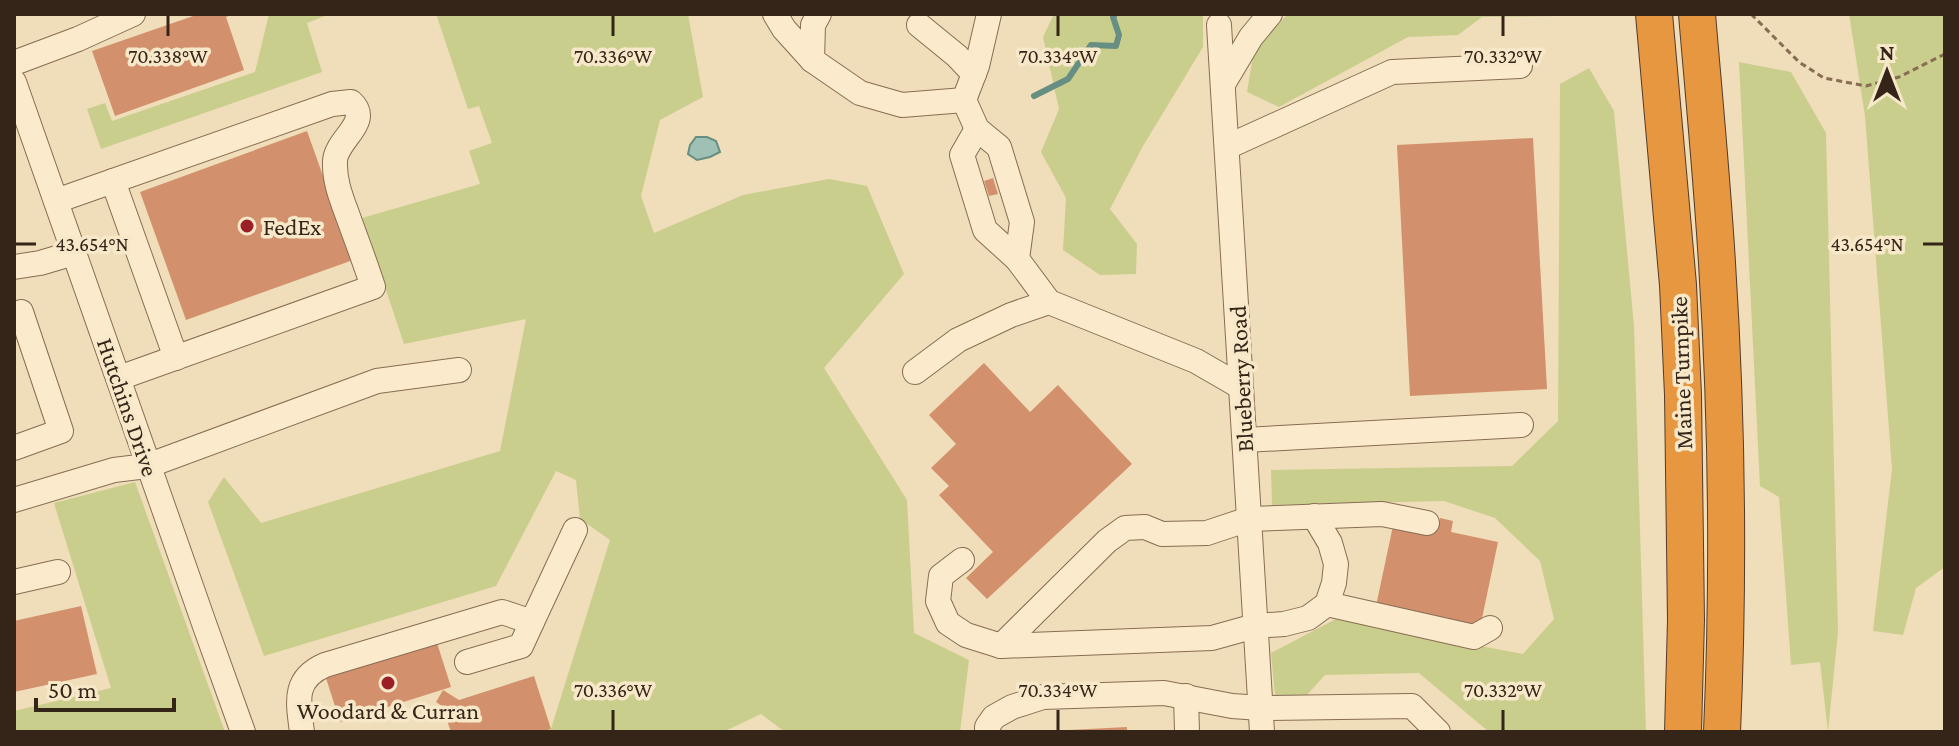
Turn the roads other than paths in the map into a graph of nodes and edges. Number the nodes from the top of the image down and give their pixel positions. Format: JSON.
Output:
{"nodes":[{"id":1,"x":133,"y":14,"type":"edge"},
{"id":2,"x":775,"y":14,"type":"edge"},
{"id":3,"x":819,"y":14,"type":"edge"},
{"id":4,"x":989,"y":14,"type":"edge"},
{"id":5,"x":1270,"y":14,"type":"edge"},
{"id":6,"x":1654,"y":14,"type":"edge"},
{"id":7,"x":1697,"y":14,"type":"edge"},
{"id":8,"x":96,"y":22,"type":"edge"},
{"id":9,"x":919,"y":25,"type":"dead end"},
{"id":10,"x":1219,"y":25,"type":"dead end"},
{"id":11,"x":812,"y":60,"type":"junction"},
{"id":12,"x":14,"y":63,"type":"edge"},
{"id":13,"x":1520,"y":66,"type":"dead end"},
{"id":14,"x":974,"y":74,"type":"junction"},
{"id":15,"x":14,"y":82,"type":"edge"},
{"id":16,"x":1223,"y":84,"type":"junction"},
{"id":17,"x":964,"y":100,"type":"junction"},
{"id":18,"x":977,"y":129,"type":"junction"},
{"id":19,"x":1227,"y":147,"type":"junction"},
{"id":20,"x":113,"y":181,"type":"junction"},
{"id":21,"x":56,"y":201,"type":"junction"},
{"id":22,"x":74,"y":253,"type":"junction"},
{"id":23,"x":1017,"y":259,"type":"junction"},
{"id":24,"x":14,"y":267,"type":"edge"},
{"id":25,"x":1049,"y":302,"type":"junction"},
{"id":26,"x":21,"y":312,"type":"dead end"},
{"id":27,"x":176,"y":358,"type":"junction"},
{"id":28,"x":459,"y":370,"type":"dead end"},
{"id":29,"x":915,"y":372,"type":"dead end"},
{"id":30,"x":119,"y":378,"type":"junction"},
{"id":31,"x":1241,"y":387,"type":"junction"},
{"id":32,"x":1521,"y":425,"type":"dead end"},
{"id":33,"x":1245,"y":440,"type":"junction"},
{"id":34,"x":14,"y":448,"type":"edge"},
{"id":35,"x":147,"y":466,"type":"junction"},
{"id":36,"x":16,"y":492,"type":"edge"},
{"id":37,"x":1314,"y":516,"type":"junction"},
{"id":38,"x":1249,"y":519,"type":"junction"},
{"id":39,"x":1427,"y":523,"type":"dead end"},
{"id":40,"x":575,"y":530,"type":"dead end"},
{"id":41,"x":962,"y":560,"type":"dead end"},
{"id":42,"x":58,"y":572,"type":"dead end"},
{"id":43,"x":14,"y":582,"type":"edge"},
{"id":44,"x":1327,"y":604,"type":"junction"},
{"id":45,"x":532,"y":622,"type":"junction"},
{"id":46,"x":1255,"y":626,"type":"junction"},
{"id":47,"x":1490,"y":628,"type":"dead end"},
{"id":48,"x":1001,"y":646,"type":"junction"},
{"id":49,"x":467,"y":662,"type":"dead end"},
{"id":50,"x":1186,"y":696,"type":"junction"},
{"id":51,"x":1261,"y":720,"type":"edge"},
{"id":52,"x":243,"y":732,"type":"edge"},
{"id":53,"x":302,"y":732,"type":"edge"},
{"id":54,"x":987,"y":732,"type":"edge"},
{"id":55,"x":1187,"y":732,"type":"edge"},
{"id":56,"x":1438,"y":732,"type":"edge"},
{"id":57,"x":1683,"y":732,"type":"edge"},
{"id":58,"x":1722,"y":732,"type":"edge"}],
"edges":[{"from":1,"to":8,"type":"street"},
{"from":2,"to":11,"type":"street"},
{"from":3,"to":11,"type":"street"},
{"from":4,"to":14,"type":"street"},
{"from":5,"to":16,"type":"street"},
{"from":6,"to":57,"type":"highway","name":"Maine Turnpike"},
{"from":7,"to":58,"type":"highway","name":"Maine Turnpike"},
{"from":8,"to":12,"type":"street"},
{"from":9,"to":14,"type":"street"},
{"from":10,"to":16,"type":"street","name":"Blueberry Road"},
{"from":11,"to":17,"type":"street"},
{"from":13,"to":19,"type":"street"},
{"from":14,"to":17,"type":"street"},
{"from":15,"to":21,"type":"street","name":"Hutchins Drive"},
{"from":16,"to":19,"type":"street","name":"Blueberry Road"},
{"from":17,"to":18,"type":"street"},
{"from":18,"to":23,"type":"street"},
{"from":18,"to":23,"type":"street"},
{"from":19,"to":31,"type":"street","name":"Blueberry Road"},
{"from":20,"to":21,"type":"street"},
{"from":20,"to":27,"type":"street"},
{"from":20,"to":27,"type":"street"},
{"from":21,"to":22,"type":"street","name":"Hutchins Drive"},
{"from":22,"to":24,"type":"street"},
{"from":22,"to":30,"type":"street","name":"Hutchins Drive"},
{"from":23,"to":25,"type":"street"},
{"from":25,"to":29,"type":"street"},
{"from":25,"to":31,"type":"street"},
{"from":26,"to":34,"type":"street"},
{"from":27,"to":30,"type":"street"},
{"from":28,"to":35,"type":"street"},
{"from":30,"to":35,"type":"street","name":"Hutchins Drive"},
{"from":31,"to":33,"type":"street","name":"Blueberry Road"},
{"from":32,"to":33,"type":"street"},
{"from":33,"to":38,"type":"street","name":"Blueberry Road"},
{"from":35,"to":36,"type":"street"},
{"from":35,"to":52,"type":"street","name":"Hutchins Drive"},
{"from":37,"to":38,"type":"street"},
{"from":37,"to":39,"type":"street"},
{"from":37,"to":44,"type":"street"},
{"from":38,"to":46,"type":"street","name":"Blueberry Road"},
{"from":38,"to":48,"type":"street"},
{"from":40,"to":45,"type":"street"},
{"from":41,"to":48,"type":"street"},
{"from":42,"to":43,"type":"street"},
{"from":44,"to":46,"type":"street"},
{"from":44,"to":47,"type":"street"},
{"from":45,"to":49,"type":"street"},
{"from":45,"to":53,"type":"street"},
{"from":46,"to":48,"type":"street"},
{"from":46,"to":51,"type":"street","name":"Blueberry Road"},
{"from":50,"to":51,"type":"street"},
{"from":50,"to":54,"type":"street"},
{"from":50,"to":55,"type":"street"},
{"from":51,"to":56,"type":"street"}]}
